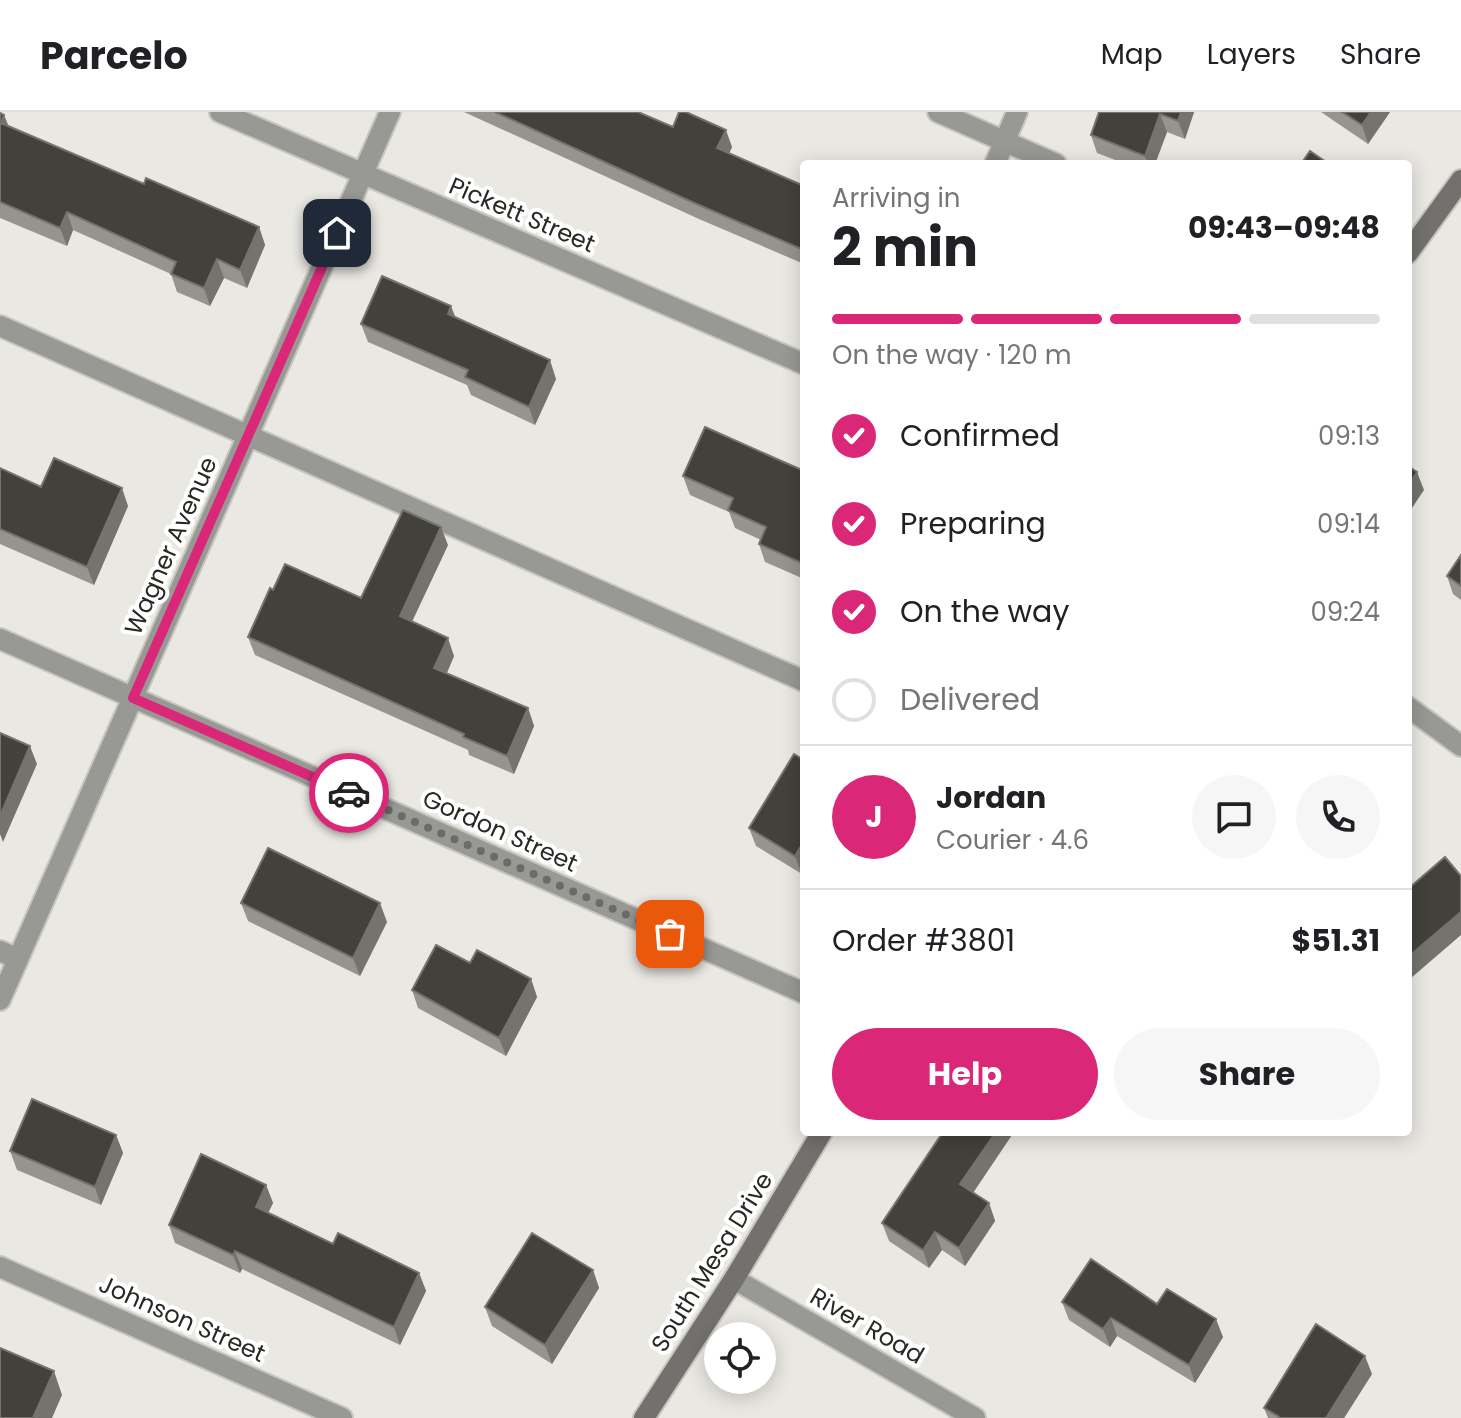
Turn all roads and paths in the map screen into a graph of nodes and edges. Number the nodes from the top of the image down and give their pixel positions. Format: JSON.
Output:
{"nodes":[{"id":1,"x":220,"y":112,"type":"edge"},
{"id":2,"x":390,"y":112,"type":"edge"},
{"id":3,"x":938,"y":112,"type":"edge"},
{"id":4,"x":1017,"y":112,"type":"edge"},
{"id":5,"x":1004,"y":141,"type":"junction"},
{"id":6,"x":997,"y":160,"type":"edge"},
{"id":7,"x":1047,"y":160,"type":"edge"},
{"id":8,"x":362,"y":175,"type":"junction"},
{"id":9,"x":1461,"y":180,"type":"edge"},
{"id":10,"x":1412,"y":247,"type":"edge"},
{"id":11,"x":0,"y":326,"type":"edge"},
{"id":12,"x":800,"y":362,"type":"edge"},
{"id":13,"x":248,"y":436,"type":"junction"},
{"id":14,"x":0,"y":639,"type":"edge"},
{"id":15,"x":800,"y":679,"type":"edge"},
{"id":16,"x":133,"y":698,"type":"junction"},
{"id":17,"x":1412,"y":710,"type":"edge"},
{"id":18,"x":1461,"y":746,"type":"edge"},
{"id":19,"x":9,"y":955,"type":"edge"},
{"id":20,"x":800,"y":991,"type":"edge"},
{"id":21,"x":0,"y":1000,"type":"edge"},
{"id":22,"x":820,"y":1136,"type":"edge"},
{"id":23,"x":0,"y":1267,"type":"edge"},
{"id":24,"x":734,"y":1279,"type":"junction"},
{"id":25,"x":342,"y":1418,"type":"edge"},
{"id":26,"x":644,"y":1418,"type":"edge"},
{"id":27,"x":975,"y":1418,"type":"edge"}],
"edges":[{"from":1,"to":8,"type":"street","name":"Pickett Street"},
{"from":2,"to":8,"type":"street","name":"Wagner Avenue"},
{"from":3,"to":5,"type":"street"},
{"from":4,"to":5,"type":"street"},
{"from":5,"to":6,"type":"street"},
{"from":5,"to":7,"type":"street"},
{"from":8,"to":12,"type":"street","name":"Pickett Street"},
{"from":8,"to":13,"type":"street","name":"Wagner Avenue"},
{"from":9,"to":10,"type":"main road"},
{"from":11,"to":13,"type":"street"},
{"from":13,"to":15,"type":"street"},
{"from":13,"to":16,"type":"street","name":"Wagner Avenue"},
{"from":14,"to":16,"type":"street","name":"Gordon Street"},
{"from":16,"to":19,"type":"street","name":"Wagner Avenue"},
{"from":16,"to":20,"type":"street","name":"Gordon Street"},
{"from":17,"to":18,"type":"street"},
{"from":19,"to":21,"type":"street","name":"Wagner Avenue"},
{"from":22,"to":24,"type":"main road","name":"South Mesa Drive"},
{"from":23,"to":25,"type":"street","name":"Johnson Street"},
{"from":24,"to":26,"type":"main road","name":"South Mesa Drive"},
{"from":24,"to":27,"type":"street","name":"River Road"}]}
